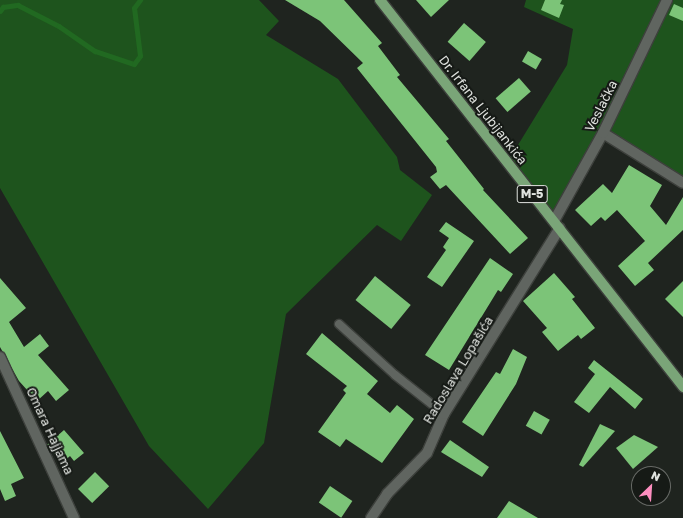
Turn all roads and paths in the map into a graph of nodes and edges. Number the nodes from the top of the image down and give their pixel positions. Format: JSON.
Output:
{"nodes":[{"id":1,"x":380,"y":0,"type":"edge"},
{"id":2,"x":667,"y":0,"type":"edge"},
{"id":3,"x":603,"y":132,"type":"junction"},
{"id":4,"x":683,"y":183,"type":"edge"},
{"id":5,"x":557,"y":224,"type":"junction"},
{"id":6,"x":339,"y":324,"type":"dead end"},
{"id":7,"x":0,"y":356,"type":"edge"},
{"id":8,"x":683,"y":387,"type":"edge"},
{"id":9,"x":444,"y":414,"type":"junction"},
{"id":10,"x":74,"y":518,"type":"edge"},
{"id":11,"x":371,"y":518,"type":"edge"}],
"edges":[{"from":1,"to":5,"type":"main road","name":"Dr. Irfana Ljubijankića","number":"M-5"},
{"from":2,"to":3,"type":"street","name":"Veslačka"},
{"from":3,"to":4,"type":"street"},
{"from":3,"to":5,"type":"street","name":"Veslačka"},
{"from":5,"to":8,"type":"main road","name":"Dr. Irfana Ljubijankića","number":"M-5"},
{"from":5,"to":9,"type":"street","name":"Radoslava Lopašića"},
{"from":6,"to":9,"type":"lane"},
{"from":7,"to":10,"type":"street","name":"Omara Hajjama"},
{"from":9,"to":11,"type":"street","name":"Radoslava Lopašića"}]}
